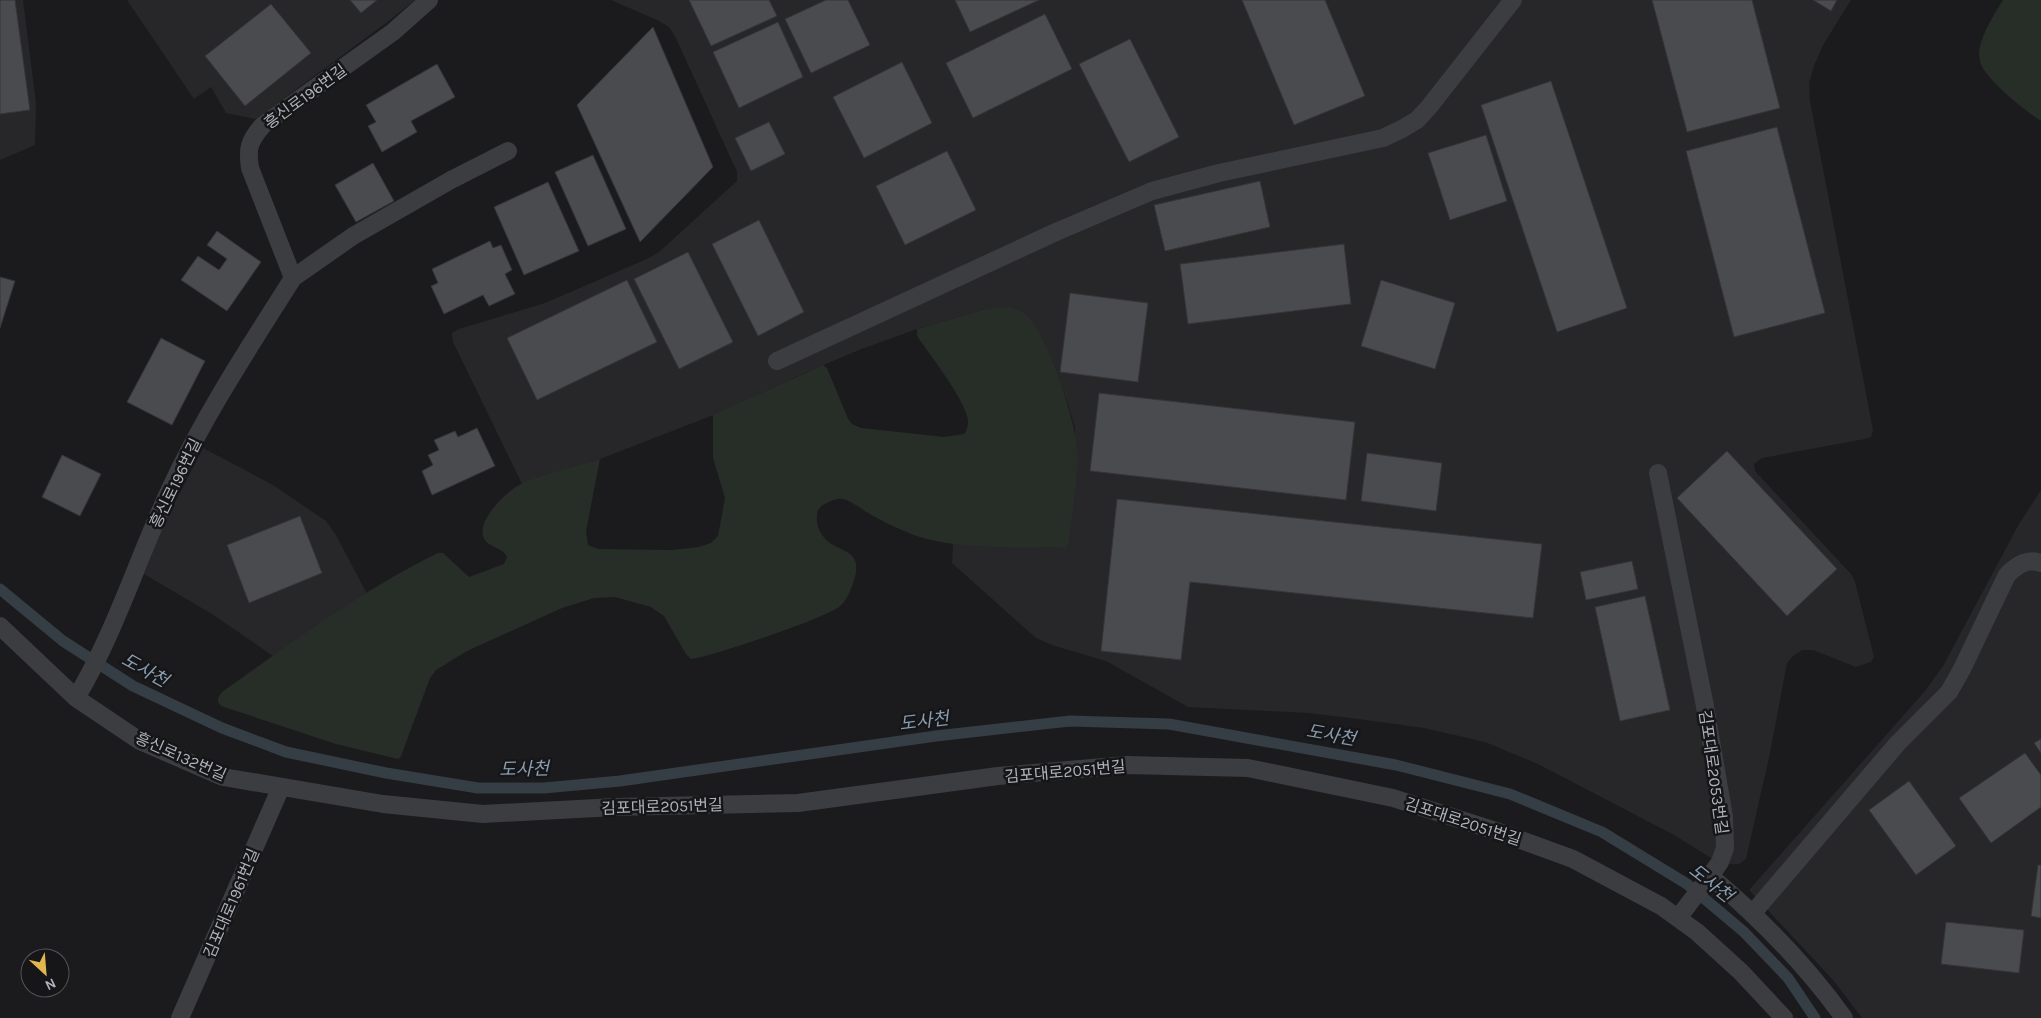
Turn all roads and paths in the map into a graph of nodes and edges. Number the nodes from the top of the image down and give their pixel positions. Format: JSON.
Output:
{"nodes":[{"id":1,"x":429,"y":0,"type":"edge"},
{"id":2,"x":1513,"y":0,"type":"edge"},
{"id":3,"x":508,"y":151,"type":"dead end"},
{"id":4,"x":292,"y":278,"type":"junction"},
{"id":5,"x":777,"y":360,"type":"dead end"},
{"id":6,"x":1658,"y":473,"type":"dead end"},
{"id":7,"x":2041,"y":563,"type":"edge"},
{"id":8,"x":0,"y":626,"type":"edge"},
{"id":9,"x":76,"y":698,"type":"junction"},
{"id":10,"x":281,"y":787,"type":"junction"},
{"id":11,"x":1706,"y":881,"type":"junction"},
{"id":12,"x":1681,"y":913,"type":"junction"},
{"id":13,"x":1752,"y":914,"type":"junction"},
{"id":14,"x":180,"y":1018,"type":"edge"},
{"id":15,"x":1784,"y":1018,"type":"edge"},
{"id":16,"x":1844,"y":1018,"type":"edge"}],
"edges":[{"from":1,"to":4,"type":"lane","name":"흥신로196번길"},
{"from":2,"to":5,"type":"lane"},
{"from":3,"to":4,"type":"lane","name":"흥신로196번길"},
{"from":4,"to":9,"type":"lane","name":"흥신로196번길"},
{"from":6,"to":11,"type":"lane","name":"김포대로2053번길"},
{"from":7,"to":13,"type":"lane"},
{"from":8,"to":9,"type":"lane","name":"흥신로132번길"},
{"from":9,"to":10,"type":"lane","name":"흥신로132번길"},
{"from":10,"to":12,"type":"lane","name":"김포대로2051번길"},
{"from":10,"to":14,"type":"lane","name":"김포대로1961번길"},
{"from":11,"to":12,"type":"lane","name":"김포대로2053번길"},
{"from":11,"to":13,"type":"lane"},
{"from":12,"to":15,"type":"lane","name":"김포대로2051번길"},
{"from":13,"to":16,"type":"lane"}]}
